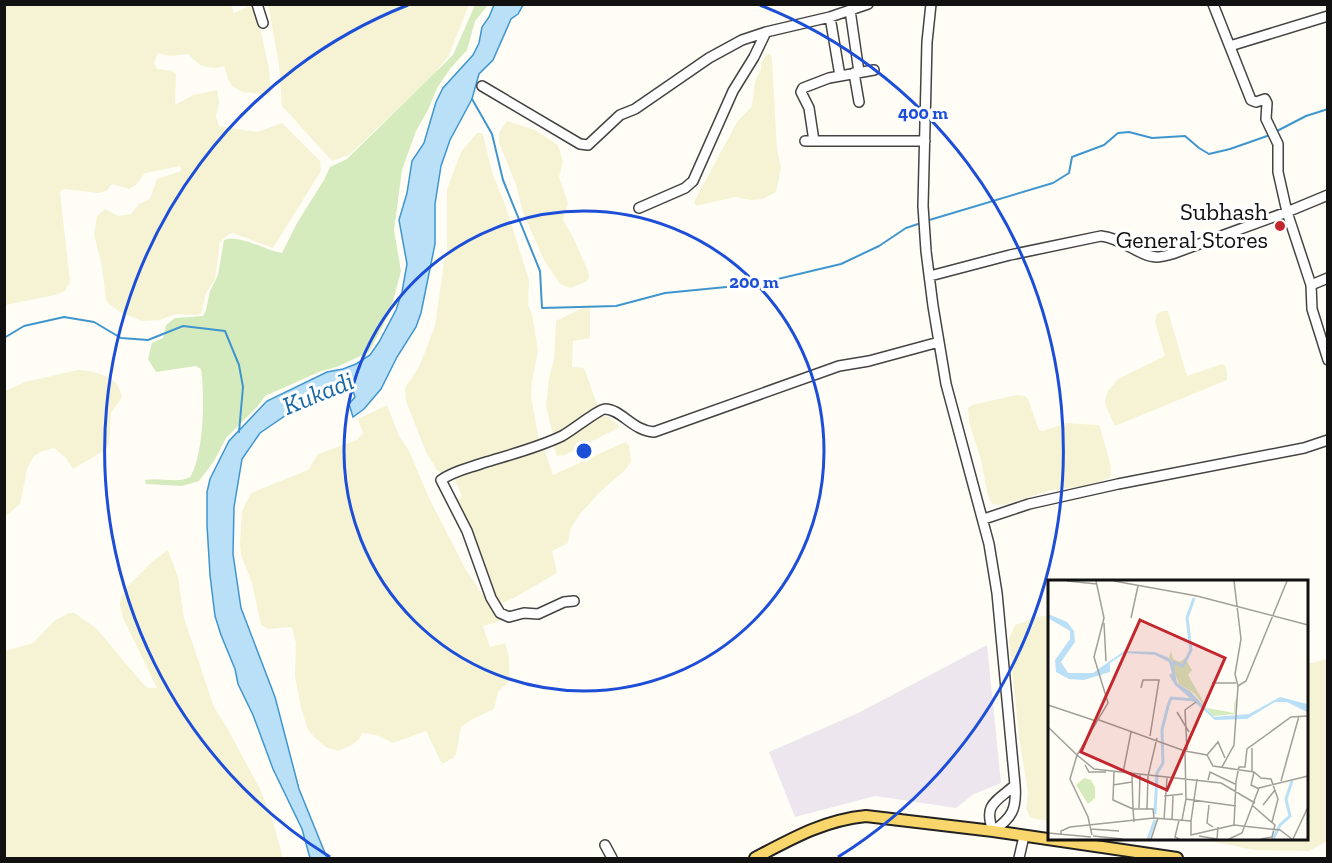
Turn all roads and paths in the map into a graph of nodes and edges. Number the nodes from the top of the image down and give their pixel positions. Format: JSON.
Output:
{"nodes":[{"id":1,"x":257,"y":4,"type":"edge"},
{"id":2,"x":868,"y":4,"type":"edge"},
{"id":3,"x":931,"y":4,"type":"edge"},
{"id":4,"x":1213,"y":4,"type":"edge"},
{"id":5,"x":850,"y":10,"type":"junction"},
{"id":6,"x":1328,"y":16,"type":"edge"},
{"id":7,"x":830,"y":17,"type":"junction"},
{"id":8,"x":263,"y":23,"type":"dead end"},
{"id":9,"x":766,"y":32,"type":"junction"},
{"id":10,"x":1230,"y":46,"type":"junction"},
{"id":11,"x":874,"y":70,"type":"dead end"},
{"id":12,"x":857,"y":73,"type":"junction"},
{"id":13,"x":840,"y":76,"type":"junction"},
{"id":14,"x":482,"y":86,"type":"dead end"},
{"id":15,"x":860,"y":102,"type":"dead end"},
{"id":16,"x":925,"y":141,"type":"junction"},
{"id":17,"x":1328,"y":195,"type":"edge"},
{"id":18,"x":639,"y":208,"type":"dead end"},
{"id":19,"x":1287,"y":212,"type":"junction"},
{"id":20,"x":930,"y":276,"type":"junction"},
{"id":21,"x":1328,"y":278,"type":"edge"},
{"id":22,"x":1311,"y":285,"type":"junction"},
{"id":23,"x":939,"y":342,"type":"junction"},
{"id":24,"x":1327,"y":356,"type":"edge"},
{"id":25,"x":1328,"y":440,"type":"edge"},
{"id":26,"x":984,"y":519,"type":"junction"},
{"id":27,"x":574,"y":601,"type":"dead end"},
{"id":28,"x":1015,"y":785,"type":"junction"},
{"id":29,"x":993,"y":831,"type":"junction"},
{"id":30,"x":1024,"y":836,"type":"junction"},
{"id":31,"x":605,"y":845,"type":"dead end"},
{"id":32,"x":612,"y":858,"type":"edge"},
{"id":33,"x":755,"y":858,"type":"edge"},
{"id":34,"x":1019,"y":858,"type":"edge"},
{"id":35,"x":1177,"y":858,"type":"edge"}],
"edges":[{"from":1,"to":8,"type":"street"},
{"from":2,"to":5,"type":"street"},
{"from":3,"to":16,"type":"street"},
{"from":4,"to":10,"type":"street"},
{"from":5,"to":7,"type":"street"},
{"from":5,"to":12,"type":"street"},
{"from":6,"to":10,"type":"street"},
{"from":7,"to":9,"type":"street"},
{"from":7,"to":13,"type":"street"},
{"from":9,"to":14,"type":"street"},
{"from":9,"to":18,"type":"street"},
{"from":10,"to":19,"type":"street"},
{"from":11,"to":12,"type":"street"},
{"from":12,"to":13,"type":"street"},
{"from":12,"to":15,"type":"street"},
{"from":13,"to":16,"type":"street"},
{"from":16,"to":20,"type":"street"},
{"from":17,"to":19,"type":"street"},
{"from":19,"to":20,"type":"street"},
{"from":19,"to":22,"type":"street"},
{"from":20,"to":23,"type":"street"},
{"from":21,"to":22,"type":"street"},
{"from":22,"to":24,"type":"street"},
{"from":23,"to":26,"type":"street"},
{"from":23,"to":27,"type":"street"},
{"from":25,"to":26,"type":"street"},
{"from":26,"to":28,"type":"street"},
{"from":28,"to":29,"type":"street"},
{"from":28,"to":29,"type":"street"},
{"from":29,"to":30,"type":"main road"},
{"from":29,"to":33,"type":"main road"},
{"from":30,"to":34,"type":"street"},
{"from":30,"to":35,"type":"main road"},
{"from":31,"to":32,"type":"street"}]}
